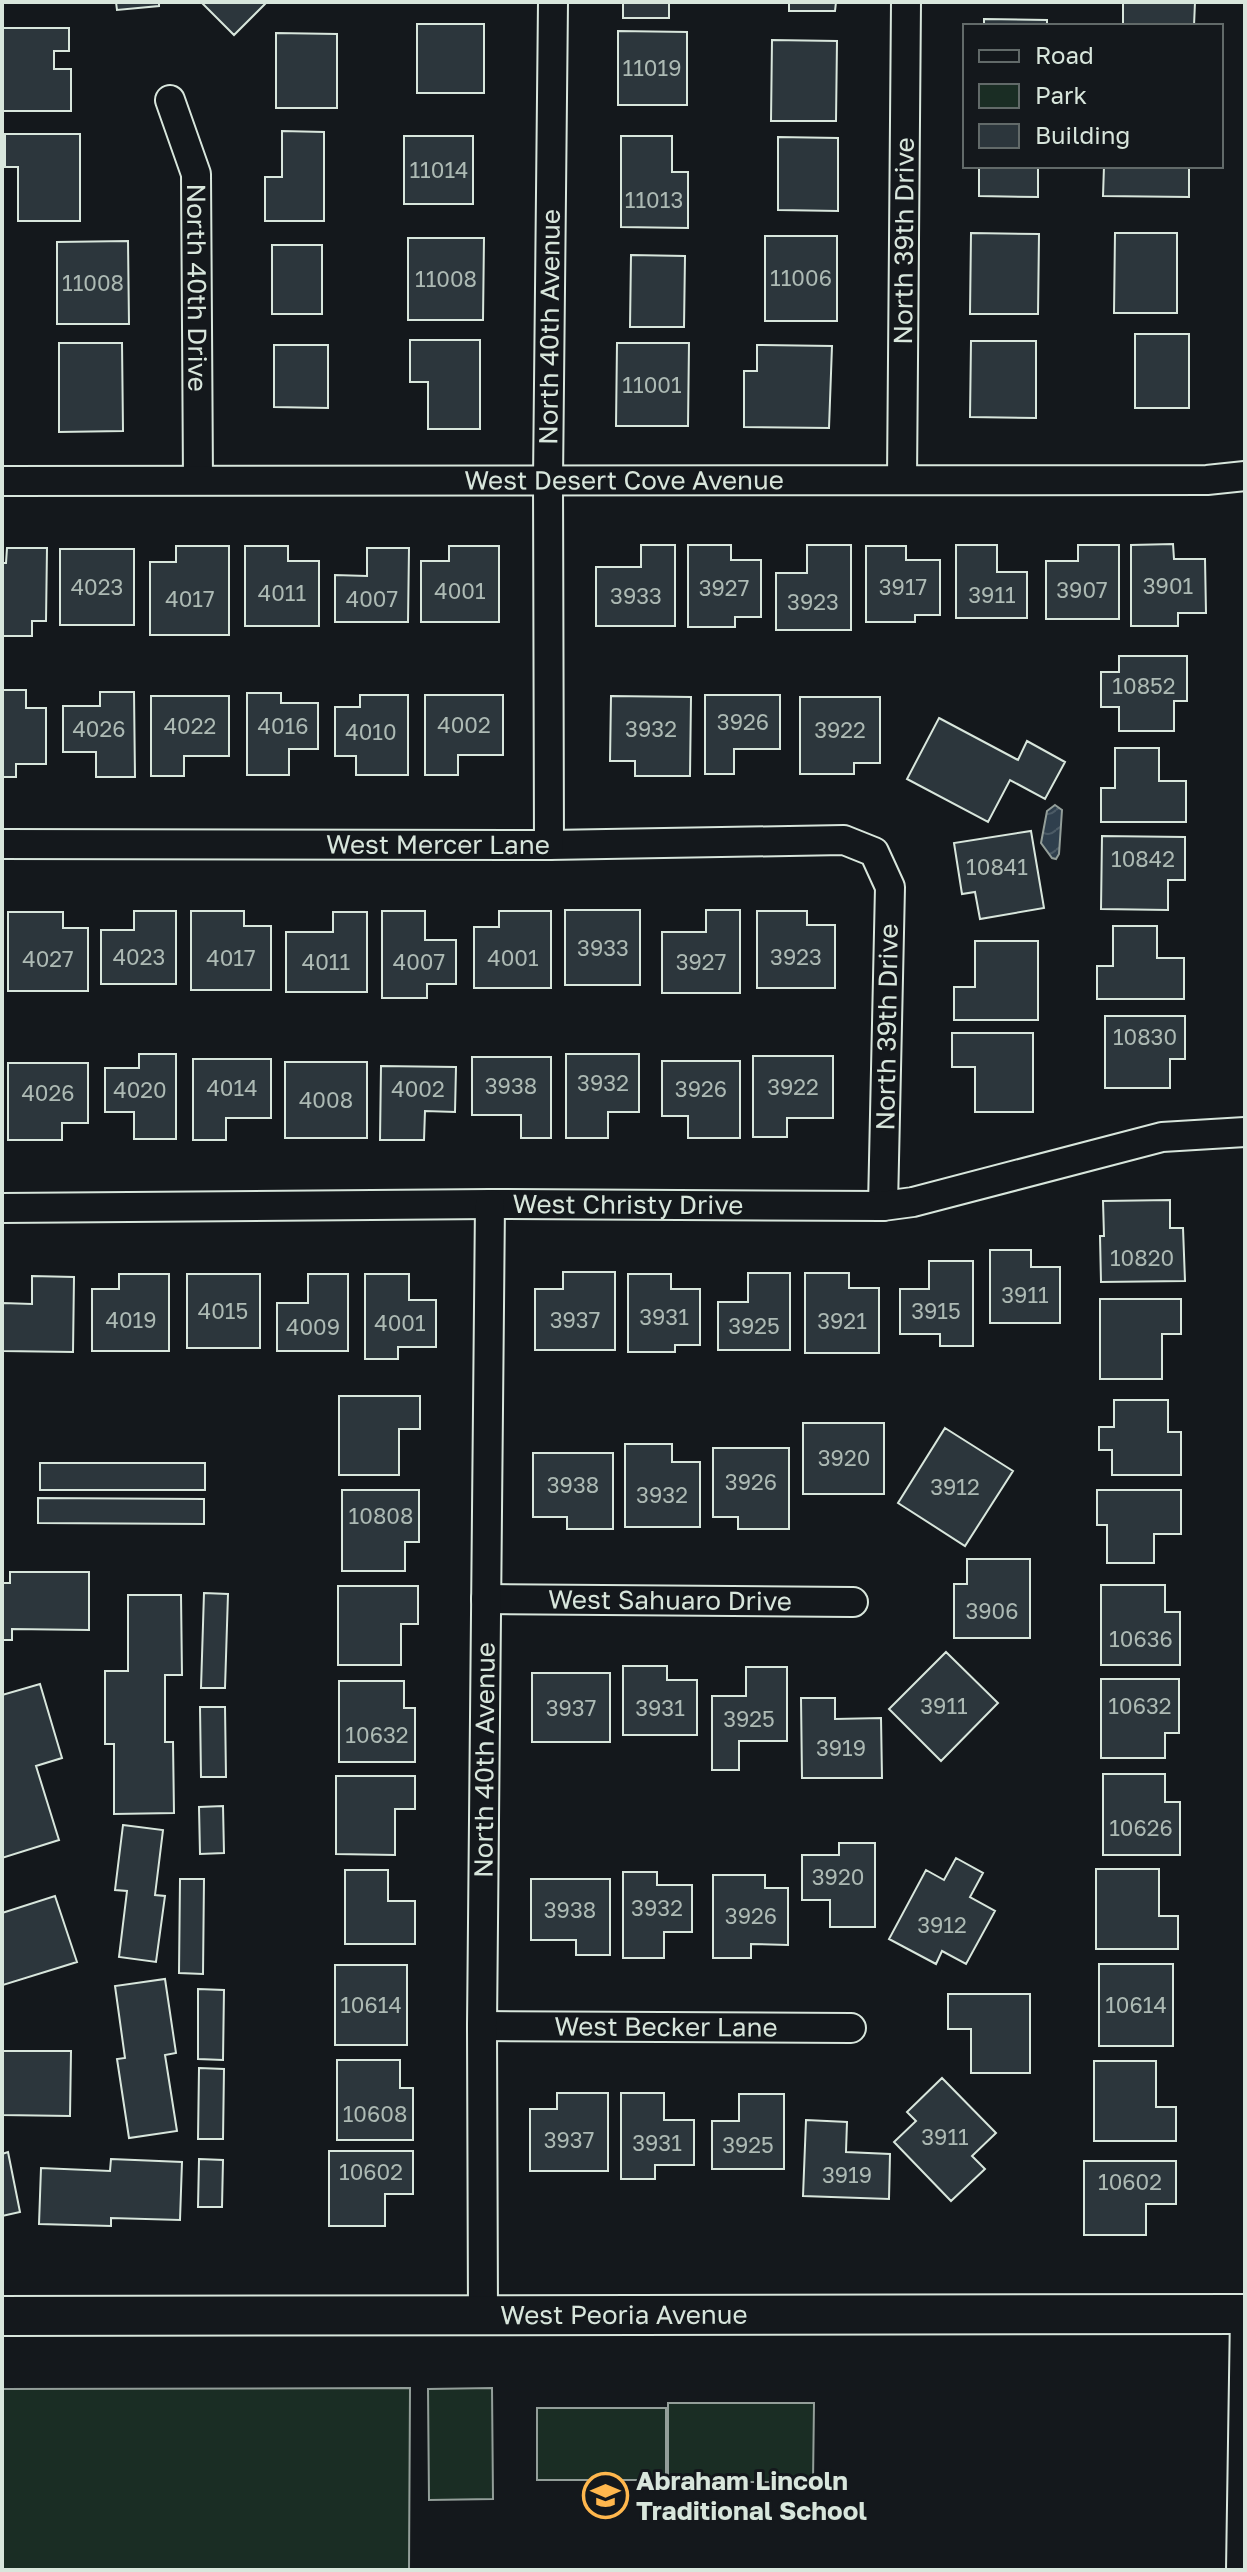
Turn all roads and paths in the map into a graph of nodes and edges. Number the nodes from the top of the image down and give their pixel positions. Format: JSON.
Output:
{"nodes":[{"id":1,"x":553,"y":2,"type":"edge"},
{"id":2,"x":906,"y":2,"type":"edge"},
{"id":3,"x":170,"y":100,"type":"dead end"},
{"id":4,"x":1245,"y":476,"type":"edge"},
{"id":5,"x":198,"y":479,"type":"junction"},
{"id":6,"x":902,"y":479,"type":"junction"},
{"id":7,"x":548,"y":480,"type":"junction"},
{"id":8,"x":2,"y":481,"type":"edge"},
{"id":9,"x":2,"y":844,"type":"edge"},
{"id":10,"x":549,"y":845,"type":"junction"},
{"id":11,"x":874,"y":852,"type":"joint"},
{"id":12,"x":1245,"y":1132,"type":"edge"},
{"id":13,"x":490,"y":1204,"type":"junction"},
{"id":14,"x":883,"y":1206,"type":"junction"},
{"id":15,"x":2,"y":1208,"type":"edge"},
{"id":16,"x":486,"y":1599,"type":"junction"},
{"id":17,"x":853,"y":1602,"type":"dead end"},
{"id":18,"x":482,"y":2026,"type":"junction"},
{"id":19,"x":851,"y":2028,"type":"dead end"},
{"id":20,"x":1245,"y":2314,"type":"edge"},
{"id":21,"x":2,"y":2316,"type":"edge"},
{"id":22,"x":483,"y":2316,"type":"junction"},
{"id":23,"x":1241,"y":2570,"type":"edge"}],
"edges":[{"from":1,"to":7,"type":"street","name":"North 40th Avenue"},
{"from":2,"to":6,"type":"street","name":"North 39th Drive"},
{"from":3,"to":5,"type":"street","name":"North 40th Drive"},
{"from":4,"to":6,"type":"street","name":"West Desert Cove Avenue"},
{"from":5,"to":7,"type":"street","name":"West Desert Cove Avenue"},
{"from":5,"to":8,"type":"street","name":"West Desert Cove Avenue"},
{"from":6,"to":7,"type":"street","name":"West Desert Cove Avenue"},
{"from":7,"to":10,"type":"street","name":"North 40th Avenue"},
{"from":9,"to":10,"type":"street","name":"West Mercer Lane"},
{"from":10,"to":11,"type":"street","name":"West Mercer Lane"},
{"from":11,"to":14,"type":"street","name":"North 39th Drive"},
{"from":12,"to":14,"type":"street","name":"West Christy Drive"},
{"from":13,"to":14,"type":"street","name":"West Christy Drive"},
{"from":13,"to":15,"type":"street","name":"West Christy Drive"},
{"from":13,"to":16,"type":"street","name":"North 40th Avenue"},
{"from":16,"to":17,"type":"street","name":"West Sahuaro Drive"},
{"from":16,"to":18,"type":"street","name":"North 40th Avenue"},
{"from":18,"to":19,"type":"street","name":"West Becker Lane"},
{"from":18,"to":22,"type":"street","name":"North 40th Avenue"},
{"from":20,"to":22,"type":"main road","name":"West Peoria Avenue"},
{"from":20,"to":23,"type":"street"},
{"from":21,"to":22,"type":"main road","name":"West Peoria Avenue"}]}
